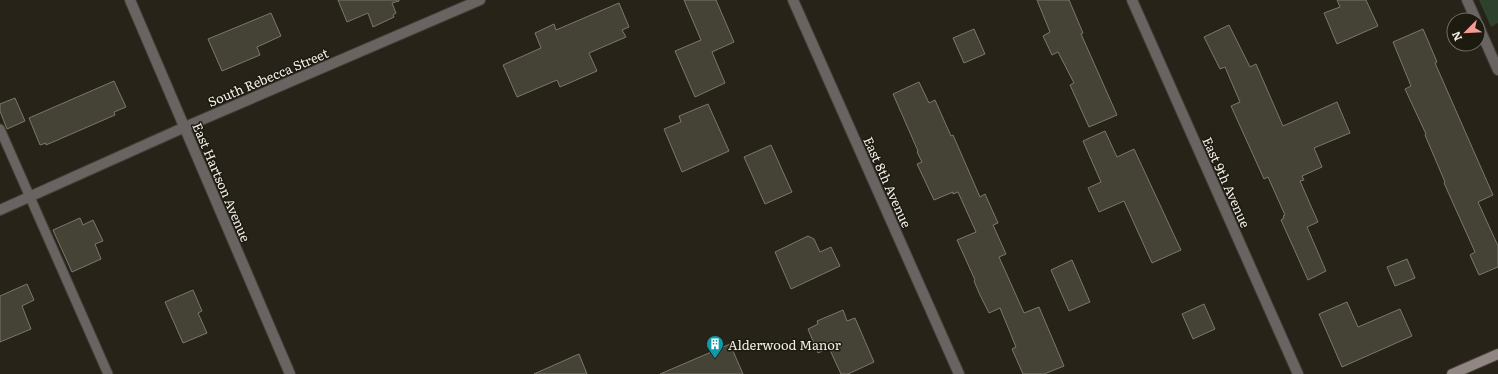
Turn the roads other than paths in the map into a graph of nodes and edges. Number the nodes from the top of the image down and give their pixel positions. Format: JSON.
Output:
{"nodes":[{"id":1,"x":130,"y":0,"type":"edge"},
{"id":2,"x":480,"y":0,"type":"edge"},
{"id":3,"x":793,"y":0,"type":"edge"},
{"id":4,"x":1132,"y":0,"type":"edge"},
{"id":5,"x":1467,"y":0,"type":"edge"},
{"id":6,"x":464,"y":3,"type":"edge"},
{"id":7,"x":1472,"y":12,"type":"edge"},
{"id":8,"x":1486,"y":43,"type":"edge"},
{"id":9,"x":1498,"y":70,"type":"edge"},
{"id":10,"x":185,"y":127,"type":"junction"},
{"id":11,"x":0,"y":129,"type":"edge"},
{"id":12,"x":30,"y":197,"type":"junction"},
{"id":13,"x":0,"y":210,"type":"edge"},
{"id":14,"x":1498,"y":354,"type":"edge"},
{"id":15,"x":108,"y":374,"type":"edge"},
{"id":16,"x":290,"y":374,"type":"edge"},
{"id":17,"x":959,"y":374,"type":"edge"},
{"id":18,"x":1298,"y":374,"type":"edge"},
{"id":19,"x":1452,"y":374,"type":"edge"}],
"edges":[{"from":1,"to":10,"type":"street","name":"East Hartson Avenue"},
{"from":2,"to":6,"type":"street","name":"South Rebecca Street"},
{"from":3,"to":17,"type":"street","name":"East 8th Avenue"},
{"from":4,"to":18,"type":"street","name":"East 9th Avenue"},
{"from":5,"to":7,"type":"street"},
{"from":6,"to":10,"type":"street","name":"South Rebecca Street"},
{"from":8,"to":9,"type":"street"},
{"from":10,"to":12,"type":"street","name":"South Rebecca Street"},
{"from":10,"to":16,"type":"street","name":"East Hartson Avenue"},
{"from":11,"to":12,"type":"lane"},
{"from":12,"to":13,"type":"street","name":"South Rebecca Street"},
{"from":12,"to":15,"type":"lane"},
{"from":14,"to":19,"type":"main road"}]}
